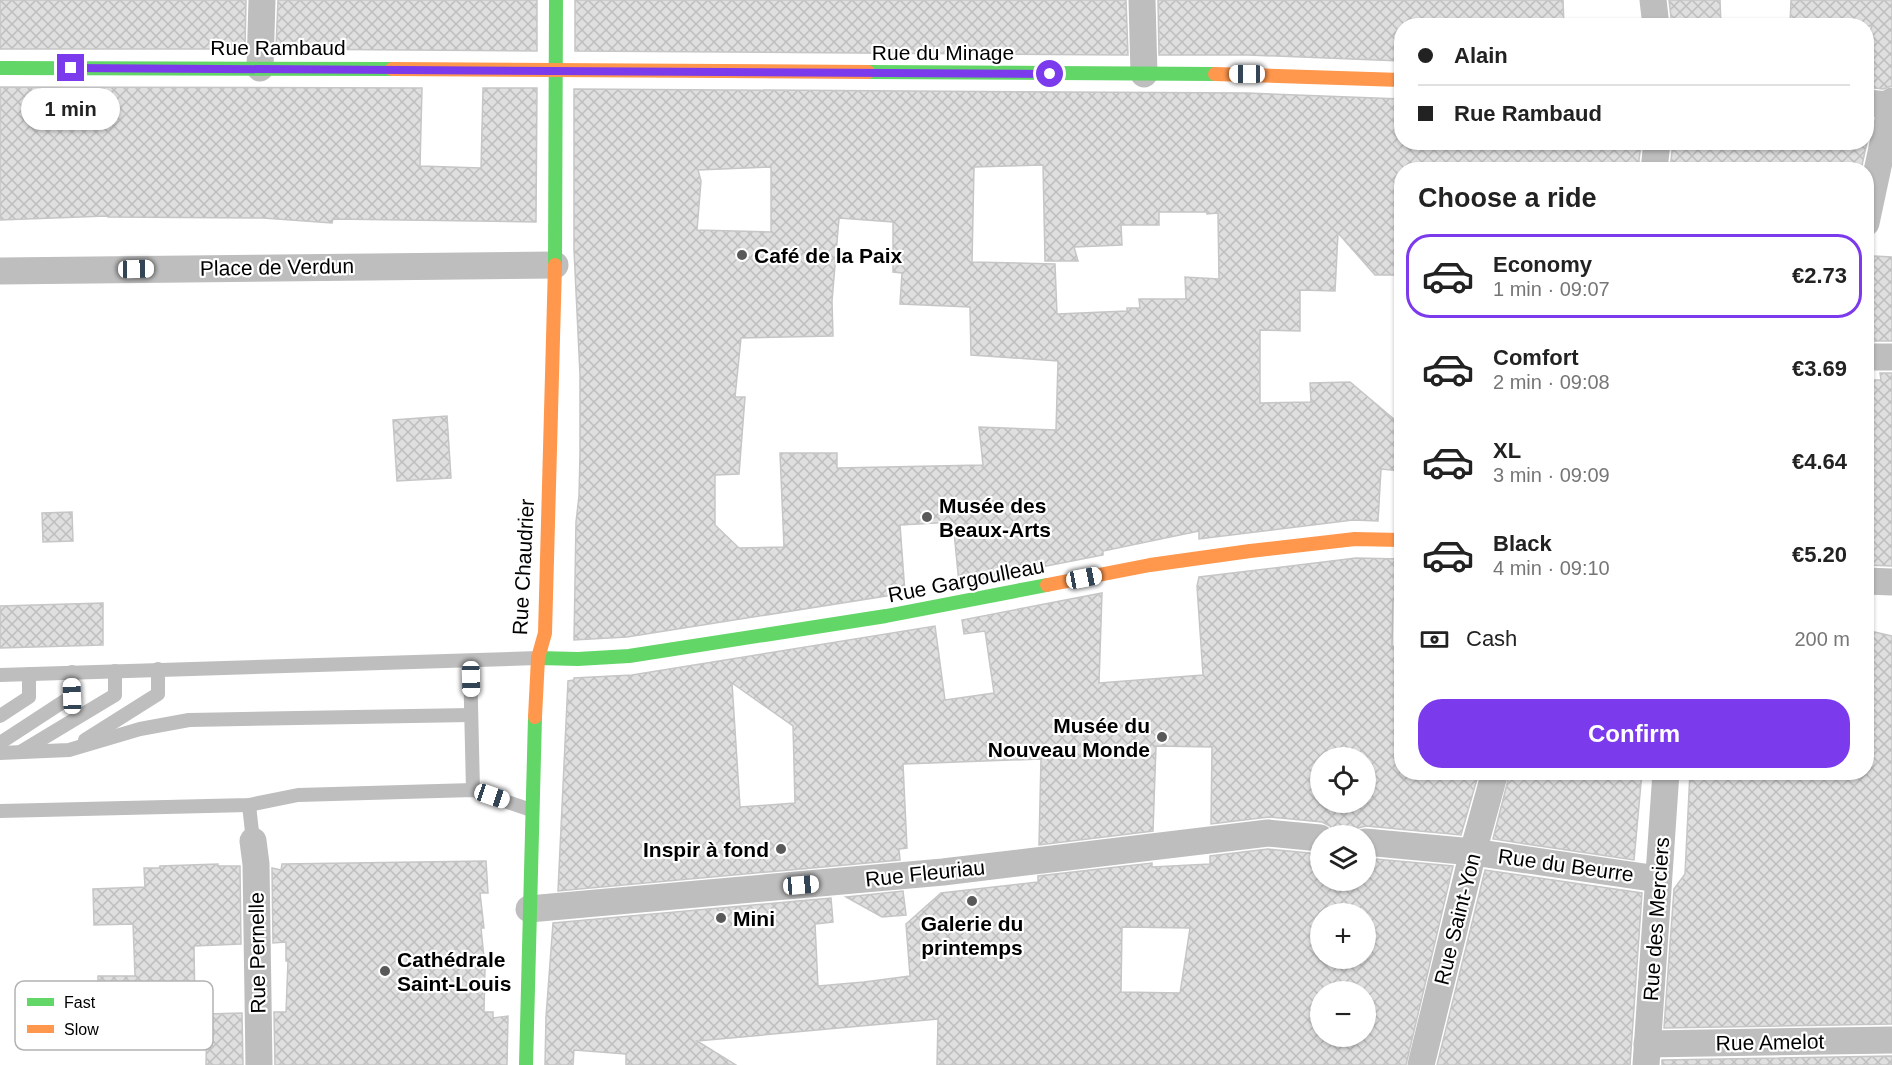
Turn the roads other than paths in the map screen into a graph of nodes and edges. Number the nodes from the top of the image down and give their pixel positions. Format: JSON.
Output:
{"nodes":[{"id":1,"x":262,"y":0,"type":"edge"},
{"id":2,"x":556,"y":0,"type":"edge"},
{"id":3,"x":1142,"y":0,"type":"edge"},
{"id":4,"x":1653,"y":0,"type":"edge"},
{"id":5,"x":1655,"y":18,"type":"edge"},
{"id":6,"x":0,"y":68,"type":"edge"},
{"id":7,"x":260,"y":68,"type":"junction"},
{"id":8,"x":556,"y":71,"type":"junction"},
{"id":9,"x":1144,"y":74,"type":"junction"},
{"id":10,"x":1394,"y":80,"type":"edge"},
{"id":11,"x":1883,"y":103,"type":"edge"},
{"id":12,"x":1874,"y":167,"type":"edge"},
{"id":13,"x":555,"y":265,"type":"junction"},
{"id":14,"x":0,"y":271,"type":"edge"},
{"id":15,"x":1874,"y":357,"type":"edge"},
{"id":16,"x":1892,"y":357,"type":"edge"},
{"id":17,"x":1394,"y":540,"type":"edge"},
{"id":18,"x":1874,"y":581,"type":"edge"},
{"id":19,"x":1892,"y":582,"type":"edge"},
{"id":20,"x":538,"y":658,"type":"junction"},
{"id":21,"x":470,"y":660,"type":"junction"},
{"id":22,"x":158,"y":669,"type":"junction"},
{"id":23,"x":115,"y":670,"type":"junction"},
{"id":24,"x":72,"y":672,"type":"junction"},
{"id":25,"x":29,"y":674,"type":"junction"},
{"id":26,"x":0,"y":675,"type":"edge"},
{"id":27,"x":471,"y":715,"type":"junction"},
{"id":28,"x":0,"y":716,"type":"edge"},
{"id":29,"x":0,"y":743,"type":"edge"},
{"id":30,"x":69,"y":750,"type":"junction"},
{"id":31,"x":20,"y":752,"type":"junction"},
{"id":32,"x":0,"y":753,"type":"edge"},
{"id":33,"x":1493,"y":780,"type":"edge"},
{"id":34,"x":1665,"y":780,"type":"edge"},
{"id":35,"x":473,"y":790,"type":"junction"},
{"id":36,"x":249,"y":805,"type":"junction"},
{"id":37,"x":531,"y":810,"type":"junction"},
{"id":38,"x":0,"y":811,"type":"edge"},
{"id":39,"x":1310,"y":837,"type":"edge"},
{"id":40,"x":253,"y":841,"type":"joint"},
{"id":41,"x":1376,"y":843,"type":"edge"},
{"id":42,"x":1473,"y":852,"type":"junction"},
{"id":43,"x":1658,"y":879,"type":"junction"},
{"id":44,"x":529,"y":909,"type":"junction"},
{"id":45,"x":1892,"y":1040,"type":"edge"},
{"id":46,"x":1647,"y":1054,"type":"edge"},
{"id":47,"x":259,"y":1065,"type":"edge"},
{"id":48,"x":526,"y":1065,"type":"edge"},
{"id":49,"x":1421,"y":1065,"type":"edge"}],
"edges":[{"from":1,"to":7,"type":"street"},
{"from":2,"to":8,"type":"street","name":"Rue Chaudrier"},
{"from":3,"to":9,"type":"street"},
{"from":4,"to":5,"type":"street"},
{"from":6,"to":7,"type":"street","name":"Rue Rambaud"},
{"from":7,"to":8,"type":"street","name":"Rue Rambaud"},
{"from":8,"to":9,"type":"street","name":"Rue du Minage"},
{"from":8,"to":13,"type":"street","name":"Rue Chaudrier"},
{"from":9,"to":10,"type":"street","name":"Rue du Minage"},
{"from":11,"to":12,"type":"street"},
{"from":13,"to":14,"type":"street","name":"Place de Verdun"},
{"from":13,"to":20,"type":"street","name":"Rue Chaudrier"},
{"from":15,"to":16,"type":"street"},
{"from":17,"to":20,"type":"street","name":"Rue Gargoulleau"},
{"from":18,"to":19,"type":"street"},
{"from":20,"to":21,"type":"lane"},
{"from":20,"to":37,"type":"street","name":"Rue Chaudrier"},
{"from":21,"to":22,"type":"lane"},
{"from":21,"to":27,"type":"lane"},
{"from":22,"to":23,"type":"lane"},
{"from":22,"to":30,"type":"lane"},
{"from":23,"to":24,"type":"lane"},
{"from":23,"to":31,"type":"lane"},
{"from":24,"to":25,"type":"lane"},
{"from":24,"to":29,"type":"lane"},
{"from":25,"to":26,"type":"lane"},
{"from":25,"to":28,"type":"lane"},
{"from":27,"to":30,"type":"lane"},
{"from":27,"to":35,"type":"lane"},
{"from":30,"to":31,"type":"lane"},
{"from":31,"to":32,"type":"lane"},
{"from":33,"to":42,"type":"street","name":"Rue Saint-Yon"},
{"from":34,"to":43,"type":"street","name":"Rue des Merciers"},
{"from":35,"to":36,"type":"lane"},
{"from":35,"to":37,"type":"lane"},
{"from":36,"to":38,"type":"lane"},
{"from":36,"to":40,"type":"lane"},
{"from":37,"to":44,"type":"street","name":"Rue Chaudrier"},
{"from":39,"to":44,"type":"street","name":"Rue Fleuriau"},
{"from":40,"to":47,"type":"street","name":"Rue Pernelle"},
{"from":41,"to":42,"type":"street"},
{"from":42,"to":43,"type":"street","name":"Rue du Beurre"},
{"from":42,"to":49,"type":"street","name":"Rue Saint-Yon"},
{"from":43,"to":46,"type":"street","name":"Rue des Merciers"},
{"from":44,"to":48,"type":"street","name":"Rue Chaudrier"},
{"from":45,"to":46,"type":"street","name":"Rue Amelot"}]}
